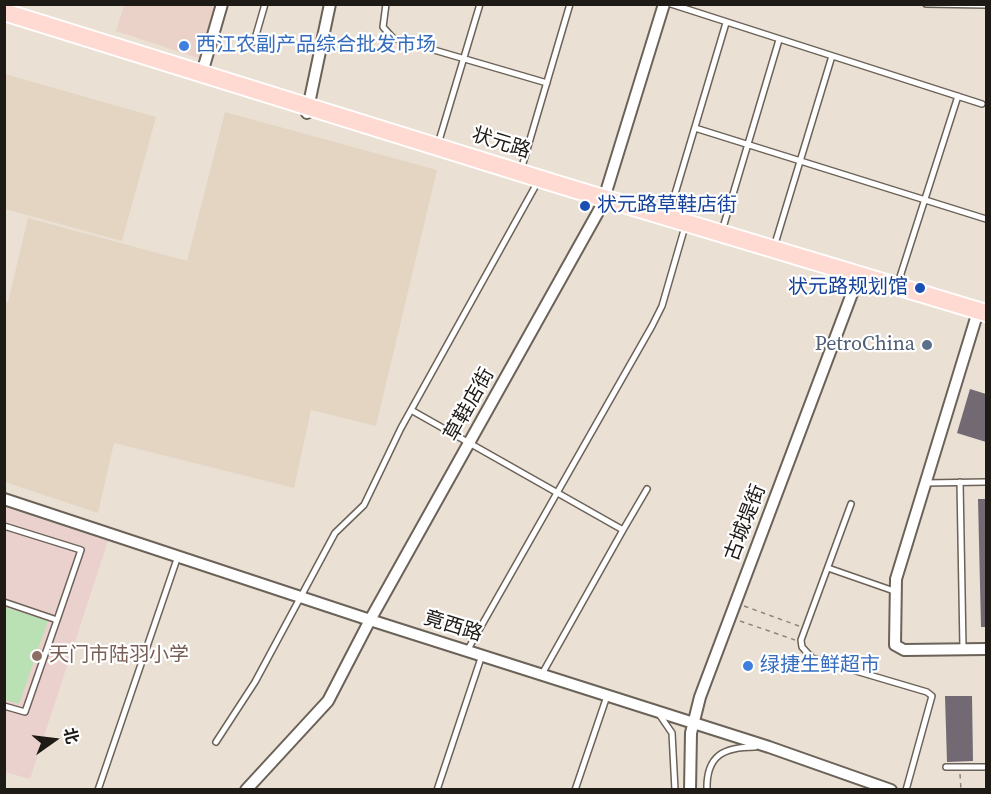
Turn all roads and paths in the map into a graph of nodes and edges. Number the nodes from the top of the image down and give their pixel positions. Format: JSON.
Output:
{"nodes":[{"id":1,"x":222,"y":4,"type":"edge"},
{"id":2,"x":265,"y":4,"type":"edge"},
{"id":3,"x":330,"y":4,"type":"edge"},
{"id":4,"x":386,"y":4,"type":"edge"},
{"id":5,"x":480,"y":4,"type":"edge"},
{"id":6,"x":570,"y":4,"type":"edge"},
{"id":7,"x":664,"y":4,"type":"edge"},
{"id":8,"x":670,"y":4,"type":"edge"},
{"id":9,"x":926,"y":4,"type":"edge"},
{"id":10,"x":987,"y":5,"type":"edge"},
{"id":11,"x":4,"y":12,"type":"edge"},
{"id":12,"x":4,"y":20,"type":"edge"},
{"id":13,"x":726,"y":23,"type":"junction"},
{"id":14,"x":779,"y":40,"type":"junction"},
{"id":15,"x":254,"y":42,"type":"dead end"},
{"id":16,"x":832,"y":56,"type":"junction"},
{"id":17,"x":464,"y":59,"type":"junction"},
{"id":18,"x":202,"y":73,"type":"junction"},
{"id":19,"x":547,"y":83,"type":"junction"},
{"id":20,"x":958,"y":96,"type":"junction"},
{"id":21,"x":982,"y":104,"type":"dead end"},
{"id":22,"x":308,"y":110,"type":"junction"},
{"id":23,"x":695,"y":128,"type":"junction"},
{"id":24,"x":748,"y":144,"type":"junction"},
{"id":25,"x":438,"y":146,"type":"junction"},
{"id":26,"x":801,"y":160,"type":"junction"},
{"id":27,"x":520,"y":172,"type":"junction"},
{"id":28,"x":536,"y":185,"type":"junction"},
{"id":29,"x":924,"y":200,"type":"junction"},
{"id":30,"x":604,"y":202,"type":"junction"},
{"id":31,"x":668,"y":217,"type":"junction"},
{"id":32,"x":987,"y":219,"type":"edge"},
{"id":33,"x":684,"y":230,"type":"junction"},
{"id":34,"x":721,"y":233,"type":"junction"},
{"id":35,"x":774,"y":249,"type":"junction"},
{"id":36,"x":857,"y":278,"type":"junction"},
{"id":37,"x":897,"y":286,"type":"junction"},
{"id":38,"x":983,"y":317,"type":"edge"},
{"id":39,"x":411,"y":410,"type":"junction"},
{"id":40,"x":469,"y":443,"type":"junction"},
{"id":41,"x":960,"y":482,"type":"junction"},
{"id":42,"x":987,"y":482,"type":"edge"},
{"id":43,"x":926,"y":483,"type":"junction"},
{"id":44,"x":647,"y":489,"type":"dead end"},
{"id":45,"x":556,"y":492,"type":"junction"},
{"id":46,"x":4,"y":499,"type":"edge"},
{"id":47,"x":851,"y":504,"type":"dead end"},
{"id":48,"x":4,"y":526,"type":"edge"},
{"id":49,"x":623,"y":530,"type":"junction"},
{"id":50,"x":178,"y":556,"type":"junction"},
{"id":51,"x":828,"y":568,"type":"junction"},
{"id":52,"x":894,"y":591,"type":"junction"},
{"id":53,"x":300,"y":597,"type":"junction"},
{"id":54,"x":4,"y":602,"type":"edge"},
{"id":55,"x":735,"y":603,"type":"junction"},
{"id":56,"x":730,"y":617,"type":"junction"},
{"id":57,"x":57,"y":620,"type":"junction"},
{"id":58,"x":370,"y":620,"type":"junction"},
{"id":59,"x":806,"y":628,"type":"junction"},
{"id":60,"x":801,"y":643,"type":"junction"},
{"id":61,"x":987,"y":649,"type":"edge"},
{"id":62,"x":963,"y":650,"type":"junction"},
{"id":63,"x":467,"y":651,"type":"junction"},
{"id":64,"x":482,"y":656,"type":"junction"},
{"id":65,"x":542,"y":674,"type":"junction"},
{"id":66,"x":607,"y":695,"type":"junction"},
{"id":67,"x":4,"y":706,"type":"edge"},
{"id":68,"x":656,"y":710,"type":"junction"},
{"id":69,"x":694,"y":722,"type":"junction"},
{"id":70,"x":216,"y":742,"type":"dead end"},
{"id":71,"x":769,"y":747,"type":"junction"},
{"id":72,"x":946,"y":767,"type":"dead end"},
{"id":73,"x":960,"y":767,"type":"junction"},
{"id":74,"x":987,"y":767,"type":"edge"},
{"id":75,"x":876,"y":787,"type":"edge"},
{"id":76,"x":98,"y":789,"type":"edge"},
{"id":77,"x":246,"y":789,"type":"edge"},
{"id":78,"x":437,"y":789,"type":"edge"},
{"id":79,"x":575,"y":789,"type":"edge"},
{"id":80,"x":675,"y":789,"type":"edge"},
{"id":81,"x":690,"y":789,"type":"edge"},
{"id":82,"x":706,"y":789,"type":"edge"},
{"id":83,"x":891,"y":789,"type":"edge"},
{"id":84,"x":906,"y":789,"type":"edge"},
{"id":85,"x":961,"y":789,"type":"edge"}],
"edges":[{"from":1,"to":18,"type":"street"},
{"from":2,"to":15,"type":"lane"},
{"from":3,"to":22,"type":"street"},
{"from":4,"to":17,"type":"lane"},
{"from":5,"to":17,"type":"lane"},
{"from":6,"to":19,"type":"lane"},
{"from":7,"to":30,"type":"street","name":"草鞋店街"},
{"from":8,"to":13,"type":"lane"},
{"from":9,"to":10,"type":"lane"},
{"from":11,"to":18,"type":"main road","name":"状元路"},
{"from":12,"to":22,"type":"main road","name":"状元路"},
{"from":13,"to":14,"type":"lane"},
{"from":13,"to":23,"type":"lane"},
{"from":14,"to":16,"type":"lane"},
{"from":14,"to":24,"type":"lane"},
{"from":16,"to":20,"type":"lane"},
{"from":16,"to":26,"type":"lane"},
{"from":17,"to":19,"type":"lane"},
{"from":17,"to":25,"type":"lane"},
{"from":18,"to":22,"type":"main road","name":"状元路"},
{"from":19,"to":27,"type":"lane"},
{"from":20,"to":21,"type":"lane"},
{"from":20,"to":29,"type":"lane"},
{"from":22,"to":25,"type":"main road","name":"状元路"},
{"from":22,"to":28,"type":"main road","name":"状元路"},
{"from":23,"to":24,"type":"lane"},
{"from":23,"to":31,"type":"lane"},
{"from":24,"to":26,"type":"lane"},
{"from":24,"to":34,"type":"lane"},
{"from":25,"to":27,"type":"main road","name":"状元路"},
{"from":26,"to":29,"type":"lane"},
{"from":26,"to":35,"type":"lane"},
{"from":27,"to":30,"type":"main road","name":"状元路"},
{"from":28,"to":30,"type":"main road","name":"状元路"},
{"from":28,"to":39,"type":"lane"},
{"from":29,"to":32,"type":"lane"},
{"from":29,"to":37,"type":"lane"},
{"from":30,"to":31,"type":"main road","name":"状元路"},
{"from":30,"to":33,"type":"main road","name":"状元路"},
{"from":30,"to":40,"type":"street","name":"草鞋店街"},
{"from":31,"to":34,"type":"main road","name":"状元路"},
{"from":33,"to":36,"type":"main road","name":"状元路"},
{"from":33,"to":45,"type":"lane"},
{"from":34,"to":35,"type":"main road","name":"状元路"},
{"from":35,"to":36,"type":"main road","name":"状元路"},
{"from":36,"to":37,"type":"main road","name":"状元路"},
{"from":36,"to":38,"type":"main road","name":"状元路"},
{"from":36,"to":55,"type":"street","name":"古城堤街"},
{"from":37,"to":38,"type":"main road","name":"状元路"},
{"from":38,"to":43,"type":"street"},
{"from":39,"to":40,"type":"lane"},
{"from":39,"to":53,"type":"lane"},
{"from":40,"to":45,"type":"lane"},
{"from":40,"to":58,"type":"street","name":"草鞋店街"},
{"from":41,"to":42,"type":"lane"},
{"from":41,"to":43,"type":"lane"},
{"from":41,"to":62,"type":"lane"},
{"from":43,"to":52,"type":"street"},
{"from":44,"to":49,"type":"lane"},
{"from":45,"to":49,"type":"lane"},
{"from":45,"to":63,"type":"lane"},
{"from":46,"to":50,"type":"street","name":"竟西路"},
{"from":47,"to":51,"type":"lane"},
{"from":48,"to":57,"type":"lane"},
{"from":49,"to":65,"type":"lane"},
{"from":50,"to":53,"type":"street","name":"竟西路"},
{"from":50,"to":76,"type":"lane"},
{"from":51,"to":52,"type":"lane"},
{"from":51,"to":59,"type":"lane"},
{"from":52,"to":62,"type":"street"},
{"from":53,"to":58,"type":"street","name":"竟西路"},
{"from":53,"to":70,"type":"lane"},
{"from":54,"to":57,"type":"lane"},
{"from":55,"to":56,"type":"street","name":"古城堤街"},
{"from":55,"to":59,"type":"path"},
{"from":56,"to":60,"type":"path"},
{"from":56,"to":69,"type":"street","name":"古城堤街"},
{"from":57,"to":67,"type":"lane"},
{"from":58,"to":63,"type":"street","name":"竟西路"},
{"from":58,"to":77,"type":"street","name":"草鞋店街"},
{"from":59,"to":60,"type":"lane"},
{"from":60,"to":84,"type":"lane"},
{"from":61,"to":62,"type":"street"},
{"from":63,"to":64,"type":"street","name":"竟西路"},
{"from":64,"to":65,"type":"street","name":"竟西路"},
{"from":64,"to":78,"type":"lane"},
{"from":65,"to":66,"type":"street","name":"竟西路"},
{"from":66,"to":68,"type":"street","name":"竟西路"},
{"from":66,"to":79,"type":"lane"},
{"from":68,"to":69,"type":"street","name":"竟西路"},
{"from":68,"to":80,"type":"lane"},
{"from":69,"to":71,"type":"street","name":"竟西路"},
{"from":69,"to":81,"type":"street","name":"古城堤街"},
{"from":71,"to":75,"type":"street","name":"竟西路"},
{"from":71,"to":82,"type":"lane"},
{"from":72,"to":73,"type":"lane"},
{"from":73,"to":74,"type":"lane"},
{"from":73,"to":85,"type":"path"},
{"from":75,"to":83,"type":"street","name":"竟西路"}]}
